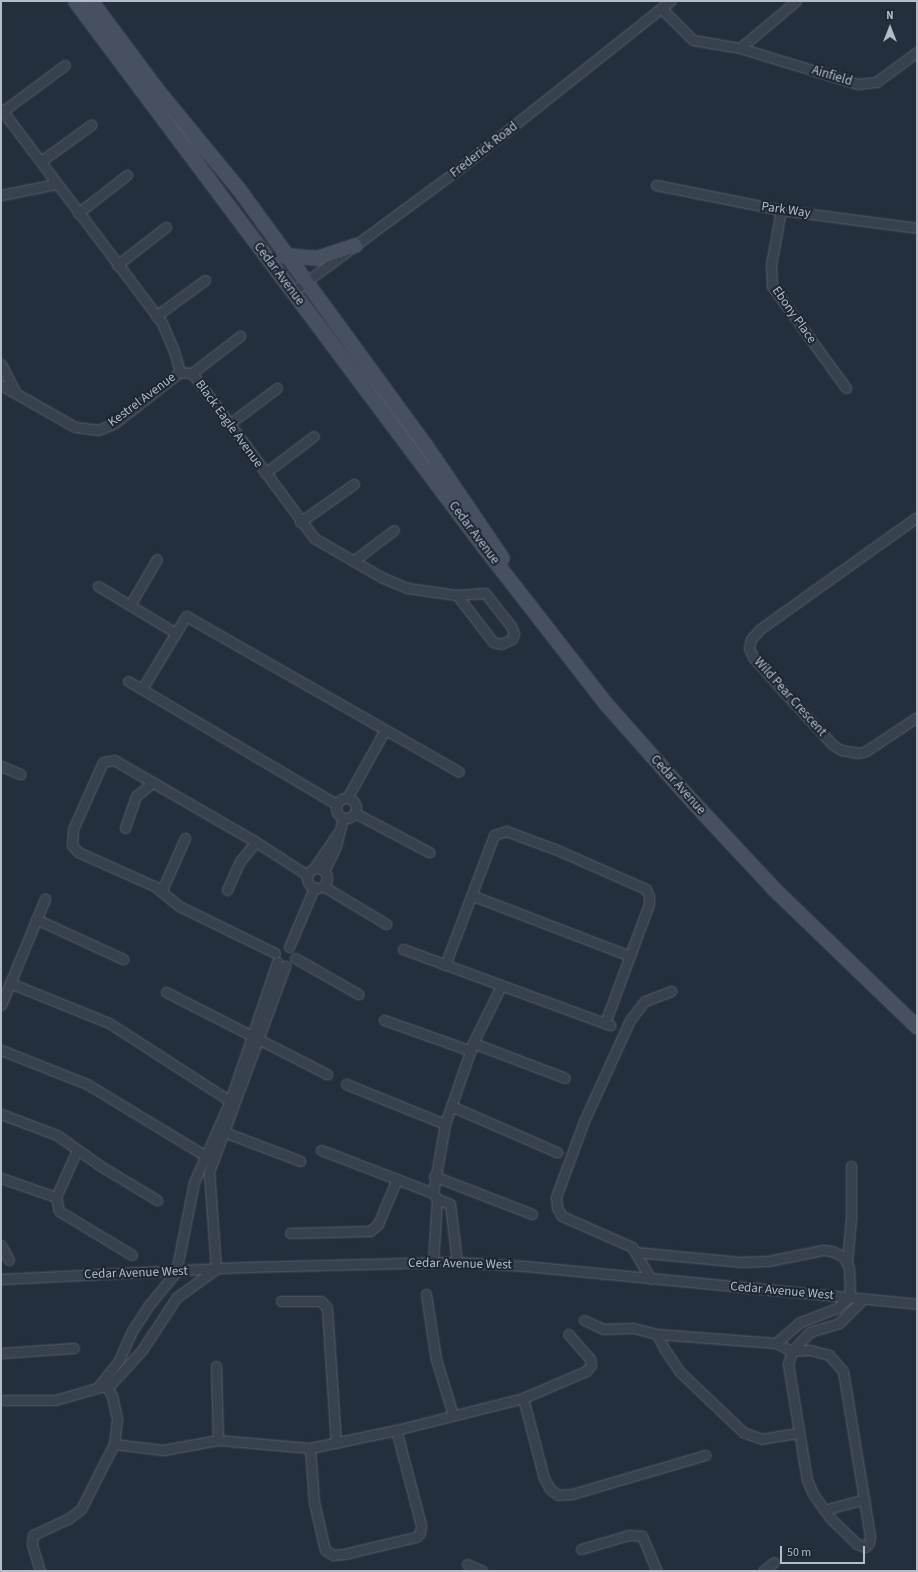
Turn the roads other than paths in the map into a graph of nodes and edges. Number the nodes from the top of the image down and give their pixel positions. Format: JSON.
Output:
{"nodes":[{"id":1,"x":74,"y":1,"type":"edge"},
{"id":2,"x":91,"y":1,"type":"edge"},
{"id":3,"x":670,"y":1,"type":"edge"},
{"id":4,"x":796,"y":1,"type":"edge"},
{"id":5,"x":661,"y":8,"type":"junction"},
{"id":6,"x":740,"y":48,"type":"junction"},
{"id":7,"x":917,"y":52,"type":"edge"},
{"id":8,"x":65,"y":65,"type":"dead end"},
{"id":9,"x":2,"y":110,"type":"edge"},
{"id":10,"x":91,"y":125,"type":"dead end"},
{"id":11,"x":41,"y":161,"type":"junction"},
{"id":12,"x":127,"y":175,"type":"dead end"},
{"id":13,"x":56,"y":184,"type":"junction"},
{"id":14,"x":656,"y":185,"type":"dead end"},
{"id":15,"x":1,"y":195,"type":"edge"},
{"id":16,"x":781,"y":210,"type":"junction"},
{"id":17,"x":78,"y":213,"type":"junction"},
{"id":18,"x":166,"y":227,"type":"dead end"},
{"id":19,"x":917,"y":228,"type":"edge"},
{"id":20,"x":355,"y":245,"type":"junction"},
{"id":21,"x":284,"y":255,"type":"junction"},
{"id":22,"x":117,"y":265,"type":"junction"},
{"id":23,"x":205,"y":280,"type":"dead end"},
{"id":24,"x":305,"y":284,"type":"junction"},
{"id":25,"x":292,"y":292,"type":"junction"},
{"id":26,"x":156,"y":316,"type":"junction"},
{"id":27,"x":240,"y":336,"type":"dead end"},
{"id":28,"x":1,"y":364,"type":"edge"},
{"id":29,"x":180,"y":372,"type":"junction"},
{"id":30,"x":192,"y":373,"type":"junction"},
{"id":31,"x":1,"y":385,"type":"edge"},
{"id":32,"x":277,"y":388,"type":"dead end"},
{"id":33,"x":846,"y":388,"type":"dead end"},
{"id":34,"x":18,"y":395,"type":"junction"},
{"id":35,"x":229,"y":424,"type":"junction"},
{"id":36,"x":314,"y":436,"type":"dead end"},
{"id":37,"x":265,"y":473,"type":"junction"},
{"id":38,"x":354,"y":484,"type":"dead end"},
{"id":39,"x":917,"y":517,"type":"edge"},
{"id":40,"x":300,"y":522,"type":"junction"},
{"id":41,"x":394,"y":530,"type":"dead end"},
{"id":42,"x":156,"y":559,"type":"dead end"},
{"id":43,"x":353,"y":561,"type":"junction"},
{"id":44,"x":98,"y":586,"type":"dead end"},
{"id":45,"x":457,"y":594,"type":"junction"},
{"id":46,"x":130,"y":605,"type":"junction"},
{"id":47,"x":176,"y":632,"type":"junction"},
{"id":48,"x":128,"y":681,"type":"dead end"},
{"id":49,"x":142,"y":689,"type":"junction"},
{"id":50,"x":917,"y":717,"type":"edge"},
{"id":51,"x":385,"y":730,"type":"junction"},
{"id":52,"x":1,"y":766,"type":"edge"},
{"id":53,"x":459,"y":772,"type":"dead end"},
{"id":54,"x":20,"y":774,"type":"dead end"},
{"id":55,"x":153,"y":782,"type":"junction"},
{"id":56,"x":347,"y":798,"type":"junction"},
{"id":57,"x":336,"y":804,"type":"junction"},
{"id":58,"x":355,"y":813,"type":"junction"},
{"id":59,"x":343,"y":818,"type":"junction"},
{"id":60,"x":125,"y":828,"type":"dead end"},
{"id":61,"x":338,"y":832,"type":"junction"},
{"id":62,"x":185,"y":838,"type":"dead end"},
{"id":63,"x":256,"y":842,"type":"junction"},
{"id":64,"x":429,"y":852,"type":"dead end"},
{"id":65,"x":311,"y":871,"type":"junction"},
{"id":66,"x":324,"y":871,"type":"junction"},
{"id":67,"x":323,"y":886,"type":"junction"},
{"id":68,"x":314,"y":888,"type":"junction"},
{"id":69,"x":162,"y":890,"type":"junction"},
{"id":70,"x":227,"y":890,"type":"dead end"},
{"id":71,"x":471,"y":895,"type":"junction"},
{"id":72,"x":45,"y":899,"type":"dead end"},
{"id":73,"x":36,"y":919,"type":"junction"},
{"id":74,"x":386,"y":924,"type":"dead end"},
{"id":75,"x":289,"y":947,"type":"junction"},
{"id":76,"x":403,"y":949,"type":"dead end"},
{"id":77,"x":630,"y":956,"type":"junction"},
{"id":78,"x":123,"y":958,"type":"dead end"},
{"id":79,"x":276,"y":958,"type":"junction"},
{"id":80,"x":295,"y":958,"type":"junction"},
{"id":81,"x":445,"y":965,"type":"junction"},
{"id":82,"x":285,"y":966,"type":"junction"},
{"id":83,"x":10,"y":983,"type":"junction"},
{"id":84,"x":501,"y":986,"type":"junction"},
{"id":85,"x":671,"y":991,"type":"dead end"},
{"id":86,"x":166,"y":992,"type":"dead end"},
{"id":87,"x":358,"y":994,"type":"dead end"},
{"id":88,"x":1,"y":1005,"type":"edge"},
{"id":89,"x":917,"y":1016,"type":"edge"},
{"id":90,"x":384,"y":1020,"type":"dead end"},
{"id":91,"x":917,"y":1027,"type":"edge"},
{"id":92,"x":256,"y":1038,"type":"junction"},
{"id":93,"x":472,"y":1047,"type":"junction"},
{"id":94,"x":1,"y":1050,"type":"edge"},
{"id":95,"x":327,"y":1074,"type":"dead end"},
{"id":96,"x":565,"y":1078,"type":"dead end"},
{"id":97,"x":346,"y":1084,"type":"dead end"},
{"id":98,"x":230,"y":1101,"type":"junction"},
{"id":99,"x":451,"y":1106,"type":"junction"},
{"id":100,"x":1,"y":1114,"type":"edge"},
{"id":101,"x":445,"y":1124,"type":"junction"},
{"id":102,"x":221,"y":1131,"type":"junction"},
{"id":103,"x":77,"y":1150,"type":"junction"},
{"id":104,"x":321,"y":1150,"type":"dead end"},
{"id":105,"x":557,"y":1152,"type":"dead end"},
{"id":106,"x":209,"y":1158,"type":"junction"},
{"id":107,"x":300,"y":1161,"type":"dead end"},
{"id":108,"x":851,"y":1166,"type":"dead end"},
{"id":109,"x":434,"y":1176,"type":"junction"},
{"id":110,"x":3,"y":1179,"type":"edge"},
{"id":111,"x":397,"y":1179,"type":"junction"},
{"id":112,"x":1,"y":1189,"type":"edge"},
{"id":113,"x":435,"y":1196,"type":"junction"},
{"id":114,"x":56,"y":1197,"type":"junction"},
{"id":115,"x":157,"y":1200,"type":"dead end"},
{"id":116,"x":532,"y":1214,"type":"dead end"},
{"id":117,"x":290,"y":1233,"type":"dead end"},
{"id":118,"x":1,"y":1245,"type":"edge"},
{"id":119,"x":635,"y":1252,"type":"junction"},
{"id":120,"x":132,"y":1255,"type":"dead end"},
{"id":121,"x":9,"y":1260,"type":"dead end"},
{"id":122,"x":457,"y":1262,"type":"junction"},
{"id":123,"x":847,"y":1262,"type":"junction"},
{"id":124,"x":433,"y":1263,"type":"junction"},
{"id":125,"x":216,"y":1269,"type":"junction"},
{"id":126,"x":176,"y":1272,"type":"junction"},
{"id":127,"x":1,"y":1279,"type":"edge"},
{"id":128,"x":651,"y":1279,"type":"junction"},
{"id":129,"x":426,"y":1294,"type":"dead end"},
{"id":130,"x":156,"y":1296,"type":"junction"},
{"id":131,"x":850,"y":1297,"type":"junction"},
{"id":132,"x":864,"y":1298,"type":"junction"},
{"id":133,"x":281,"y":1301,"type":"dead end"},
{"id":134,"x":917,"y":1304,"type":"edge"},
{"id":135,"x":170,"y":1306,"type":"junction"},
{"id":136,"x":584,"y":1320,"type":"dead end"},
{"id":137,"x":568,"y":1334,"type":"dead end"},
{"id":138,"x":657,"y":1334,"type":"junction"},
{"id":139,"x":776,"y":1344,"type":"junction"},
{"id":140,"x":74,"y":1348,"type":"dead end"},
{"id":141,"x":125,"y":1348,"type":"junction"},
{"id":142,"x":792,"y":1351,"type":"junction"},
{"id":143,"x":1,"y":1354,"type":"edge"},
{"id":144,"x":136,"y":1356,"type":"junction"},
{"id":145,"x":216,"y":1366,"type":"dead end"},
{"id":146,"x":103,"y":1385,"type":"junction"},
{"id":147,"x":523,"y":1398,"type":"junction"},
{"id":148,"x":1,"y":1400,"type":"edge"},
{"id":149,"x":453,"y":1415,"type":"junction"},
{"id":150,"x":396,"y":1430,"type":"junction"},
{"id":151,"x":798,"y":1432,"type":"junction"},
{"id":152,"x":218,"y":1440,"type":"junction"},
{"id":153,"x":336,"y":1443,"type":"junction"},
{"id":154,"x":114,"y":1444,"type":"junction"},
{"id":155,"x":310,"y":1448,"type":"junction"},
{"id":156,"x":706,"y":1455,"type":"dead end"},
{"id":157,"x":864,"y":1500,"type":"junction"},
{"id":158,"x":824,"y":1510,"type":"junction"},
{"id":159,"x":581,"y":1549,"type":"dead end"},
{"id":160,"x":774,"y":1562,"type":"dead end"},
{"id":161,"x":467,"y":1564,"type":"dead end"},
{"id":162,"x":40,"y":1571,"type":"edge"},
{"id":163,"x":482,"y":1571,"type":"edge"},
{"id":164,"x":657,"y":1571,"type":"edge"},
{"id":165,"x":763,"y":1571,"type":"edge"}],
"edges":[{"from":1,"to":25,"type":"main road","name":"Cedar Avenue"},
{"from":2,"to":21,"type":"main road","name":"Cedar Avenue"},
{"from":3,"to":5,"type":"street","name":"Frederick Road"},
{"from":4,"to":6,"type":"street"},
{"from":5,"to":6,"type":"street","name":"Ainfield"},
{"from":5,"to":20,"type":"street","name":"Frederick Road"},
{"from":6,"to":7,"type":"street","name":"Ainfield"},
{"from":8,"to":9,"type":"street"},
{"from":9,"to":11,"type":"street","name":"Black Eagle Avenue"},
{"from":10,"to":11,"type":"street"},
{"from":11,"to":13,"type":"street","name":"Black Eagle Avenue"},
{"from":12,"to":17,"type":"street"},
{"from":13,"to":15,"type":"street"},
{"from":13,"to":17,"type":"street","name":"Black Eagle Avenue"},
{"from":14,"to":16,"type":"street","name":"Park Way"},
{"from":16,"to":19,"type":"street","name":"Park Way"},
{"from":16,"to":33,"type":"street","name":"Ebony Place"},
{"from":17,"to":22,"type":"street","name":"Black Eagle Avenue"},
{"from":18,"to":22,"type":"street"},
{"from":20,"to":21,"type":"main road"},
{"from":20,"to":24,"type":"street","name":"Frederick Road"},
{"from":21,"to":24,"type":"main road","name":"Cedar Avenue"},
{"from":22,"to":26,"type":"street","name":"Black Eagle Avenue"},
{"from":23,"to":26,"type":"street"},
{"from":24,"to":25,"type":"street","name":"Frederick Road"},
{"from":24,"to":89,"type":"main road","name":"Cedar Avenue"},
{"from":25,"to":91,"type":"main road","name":"Cedar Avenue"},
{"from":26,"to":29,"type":"street","name":"Black Eagle Avenue"},
{"from":27,"to":30,"type":"street"},
{"from":28,"to":34,"type":"street"},
{"from":29,"to":30,"type":"street","name":"Black Eagle Avenue"},
{"from":29,"to":34,"type":"street","name":"Kestrel Avenue"},
{"from":30,"to":35,"type":"street","name":"Black Eagle Avenue"},
{"from":31,"to":34,"type":"street","name":"Kestrel Avenue"},
{"from":32,"to":35,"type":"street"},
{"from":35,"to":37,"type":"street","name":"Black Eagle Avenue"},
{"from":36,"to":37,"type":"street"},
{"from":37,"to":40,"type":"street","name":"Black Eagle Avenue"},
{"from":38,"to":40,"type":"street"},
{"from":39,"to":50,"type":"street","name":"Wild Pear Crescent"},
{"from":40,"to":43,"type":"street","name":"Black Eagle Avenue"},
{"from":41,"to":43,"type":"street"},
{"from":42,"to":46,"type":"street"},
{"from":43,"to":45,"type":"street","name":"Black Eagle Avenue"},
{"from":44,"to":46,"type":"street"},
{"from":45,"to":45,"type":"street","name":"Black Eagle Avenue"},
{"from":46,"to":47,"type":"street"},
{"from":47,"to":49,"type":"street"},
{"from":47,"to":51,"type":"street"},
{"from":48,"to":49,"type":"street"},
{"from":49,"to":57,"type":"street"},
{"from":51,"to":53,"type":"street"},
{"from":51,"to":56,"type":"street"},
{"from":52,"to":54,"type":"street"},
{"from":55,"to":60,"type":"street"},
{"from":55,"to":63,"type":"street"},
{"from":55,"to":69,"type":"street"},
{"from":56,"to":57,"type":"street"},
{"from":56,"to":58,"type":"street"},
{"from":57,"to":59,"type":"street"},
{"from":58,"to":59,"type":"street"},
{"from":58,"to":64,"type":"street"},
{"from":59,"to":61,"type":"street"},
{"from":61,"to":65,"type":"street"},
{"from":61,"to":66,"type":"street"},
{"from":62,"to":69,"type":"street"},
{"from":63,"to":65,"type":"street"},
{"from":63,"to":70,"type":"street"},
{"from":65,"to":66,"type":"street"},
{"from":65,"to":68,"type":"street"},
{"from":66,"to":67,"type":"street"},
{"from":67,"to":68,"type":"street"},
{"from":67,"to":74,"type":"street"},
{"from":68,"to":75,"type":"street"},
{"from":69,"to":79,"type":"street"},
{"from":71,"to":77,"type":"street"},
{"from":71,"to":77,"type":"street"},
{"from":71,"to":81,"type":"street"},
{"from":72,"to":73,"type":"street"},
{"from":73,"to":78,"type":"street"},
{"from":73,"to":83,"type":"street"},
{"from":75,"to":79,"type":"street"},
{"from":75,"to":80,"type":"street"},
{"from":76,"to":81,"type":"street"},
{"from":77,"to":84,"type":"street"},
{"from":79,"to":82,"type":"street"},
{"from":79,"to":92,"type":"street"},
{"from":80,"to":82,"type":"street"},
{"from":80,"to":87,"type":"street"},
{"from":81,"to":84,"type":"street"},
{"from":82,"to":92,"type":"street"},
{"from":83,"to":88,"type":"street"},
{"from":83,"to":98,"type":"street"},
{"from":84,"to":93,"type":"street"},
{"from":85,"to":119,"type":"street"},
{"from":86,"to":92,"type":"street"},
{"from":90,"to":93,"type":"street"},
{"from":92,"to":95,"type":"street"},
{"from":92,"to":98,"type":"street"},
{"from":92,"to":102,"type":"street"},
{"from":93,"to":96,"type":"street"},
{"from":93,"to":99,"type":"street"},
{"from":94,"to":106,"type":"street"},
{"from":97,"to":101,"type":"street"},
{"from":98,"to":102,"type":"street"},
{"from":99,"to":101,"type":"street"},
{"from":99,"to":105,"type":"street"},
{"from":100,"to":103,"type":"street"},
{"from":101,"to":109,"type":"street"},
{"from":102,"to":106,"type":"street"},
{"from":102,"to":107,"type":"street"},
{"from":103,"to":114,"type":"street"},
{"from":103,"to":115,"type":"street"},
{"from":104,"to":111,"type":"street"},
{"from":106,"to":125,"type":"street"},
{"from":106,"to":126,"type":"street"},
{"from":108,"to":123,"type":"street"},
{"from":109,"to":113,"type":"street"},
{"from":109,"to":116,"type":"street"},
{"from":110,"to":112,"type":"street"},
{"from":110,"to":114,"type":"street"},
{"from":111,"to":113,"type":"street"},
{"from":111,"to":117,"type":"street"},
{"from":113,"to":122,"type":"street"},
{"from":113,"to":124,"type":"street"},
{"from":114,"to":120,"type":"street"},
{"from":118,"to":121,"type":"street"},
{"from":119,"to":123,"type":"street"},
{"from":119,"to":128,"type":"street"},
{"from":122,"to":124,"type":"street","name":"Cedar Avenue West"},
{"from":122,"to":128,"type":"street","name":"Cedar Avenue West"},
{"from":123,"to":131,"type":"street"},
{"from":124,"to":125,"type":"street","name":"Cedar Avenue West"},
{"from":125,"to":126,"type":"street","name":"Cedar Avenue West"},
{"from":125,"to":135,"type":"street"},
{"from":126,"to":127,"type":"street","name":"Cedar Avenue West"},
{"from":126,"to":130,"type":"street"},
{"from":128,"to":131,"type":"street","name":"Cedar Avenue West"},
{"from":129,"to":149,"type":"street"},
{"from":130,"to":135,"type":"street"},
{"from":130,"to":141,"type":"street"},
{"from":131,"to":132,"type":"street","name":"Cedar Avenue West"},
{"from":131,"to":139,"type":"street"},
{"from":132,"to":134,"type":"street","name":"Cedar Avenue West"},
{"from":132,"to":142,"type":"street"},
{"from":133,"to":153,"type":"street"},
{"from":135,"to":144,"type":"street"},
{"from":136,"to":138,"type":"street"},
{"from":137,"to":147,"type":"street"},
{"from":138,"to":139,"type":"street"},
{"from":138,"to":151,"type":"street"},
{"from":139,"to":142,"type":"street"},
{"from":140,"to":143,"type":"street"},
{"from":141,"to":144,"type":"street"},
{"from":141,"to":146,"type":"street"},
{"from":142,"to":151,"type":"street"},
{"from":142,"to":157,"type":"street"},
{"from":144,"to":146,"type":"street"},
{"from":145,"to":152,"type":"street"},
{"from":146,"to":148,"type":"street"},
{"from":146,"to":154,"type":"street"},
{"from":147,"to":149,"type":"street"},
{"from":147,"to":156,"type":"street"},
{"from":149,"to":150,"type":"street"},
{"from":150,"to":153,"type":"street"},
{"from":150,"to":155,"type":"street"},
{"from":151,"to":158,"type":"street"},
{"from":152,"to":154,"type":"street"},
{"from":152,"to":155,"type":"street"},
{"from":153,"to":155,"type":"street"},
{"from":154,"to":162,"type":"street"},
{"from":157,"to":158,"type":"street"},
{"from":157,"to":158,"type":"street"},
{"from":159,"to":164,"type":"street"},
{"from":160,"to":165,"type":"street"},
{"from":161,"to":163,"type":"street"}]}
